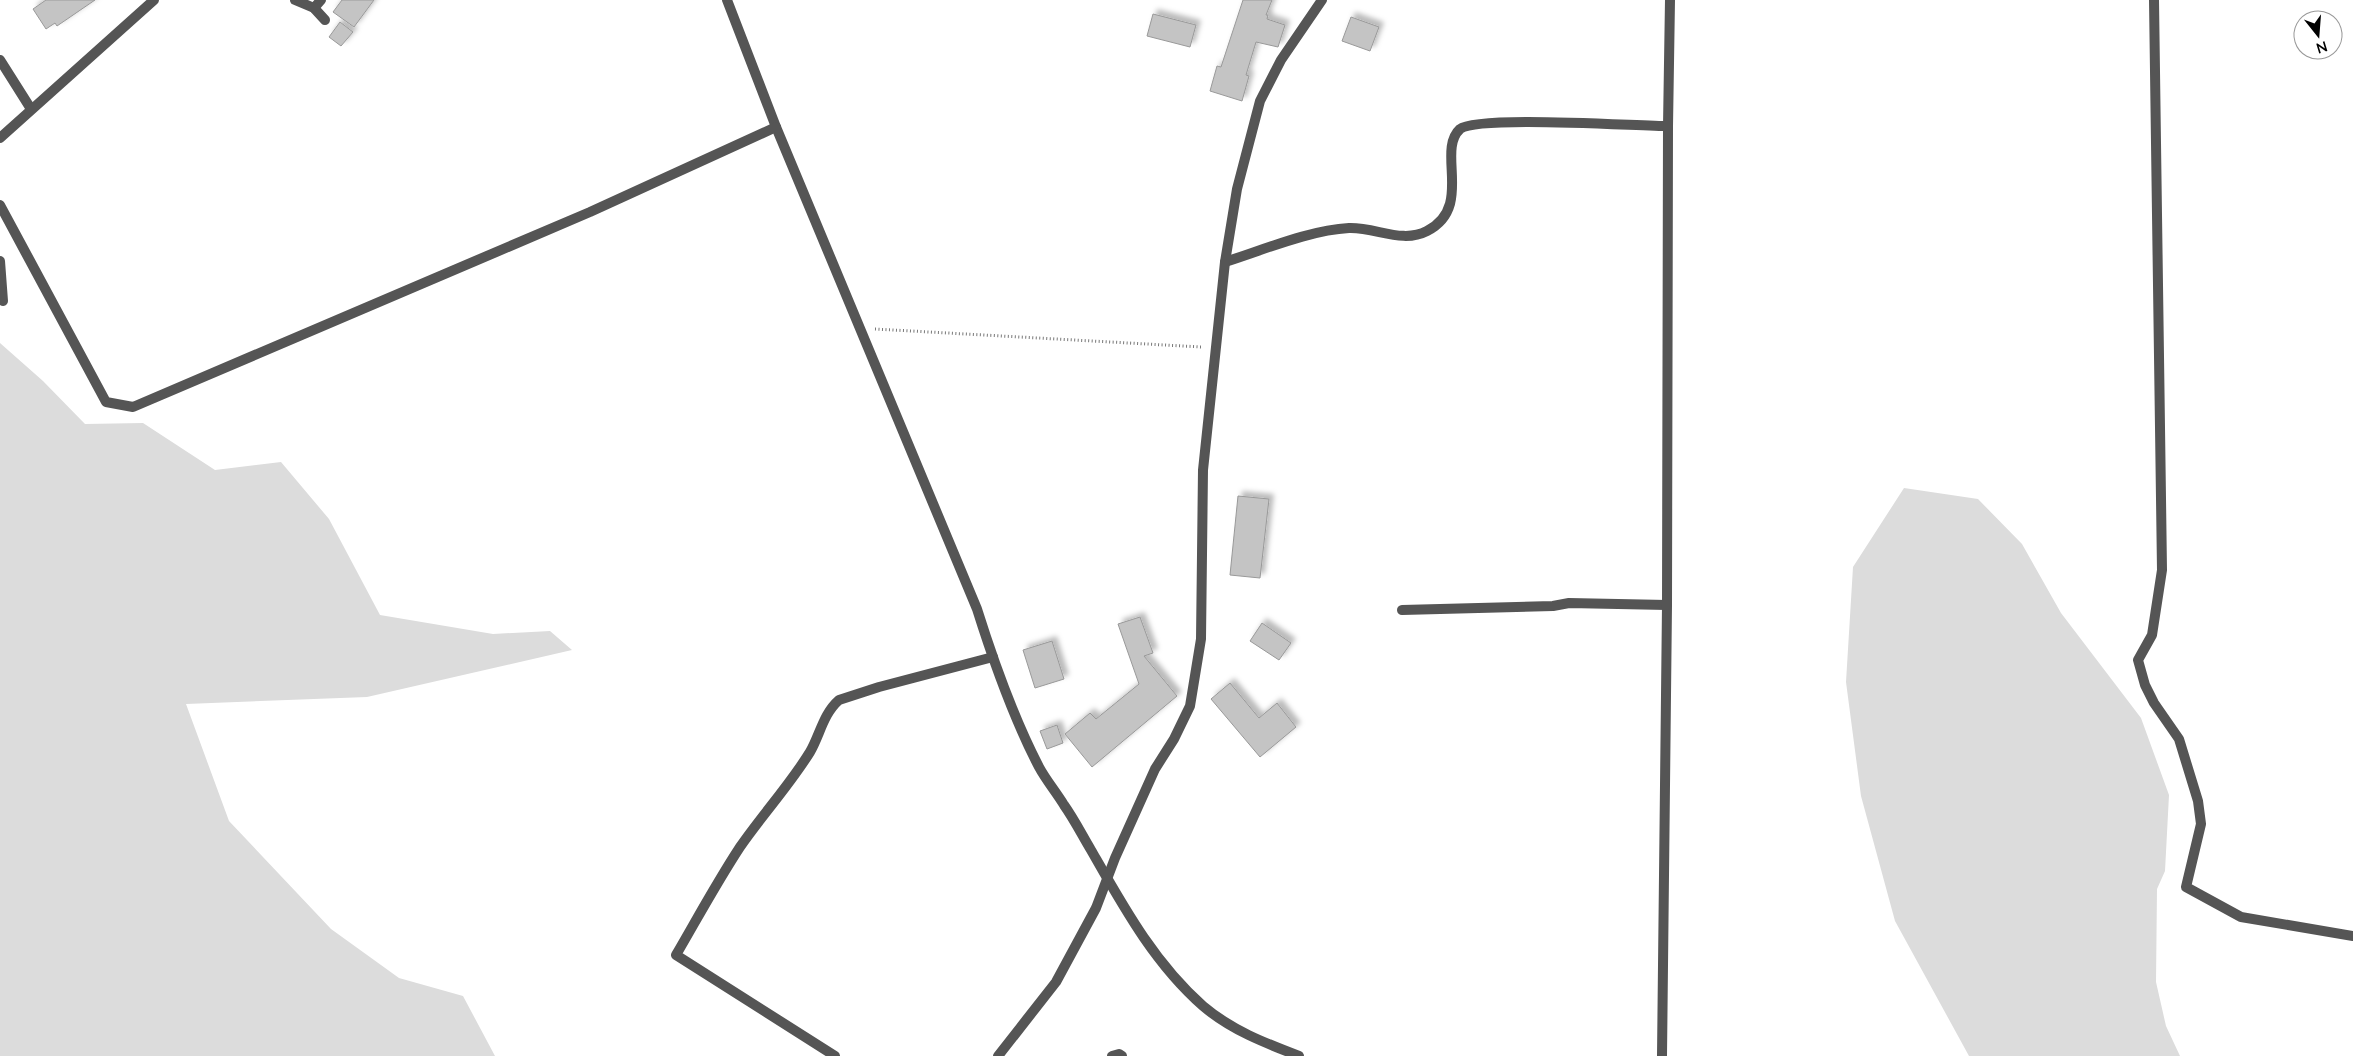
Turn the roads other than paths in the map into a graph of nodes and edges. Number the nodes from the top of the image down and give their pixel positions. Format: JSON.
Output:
{"nodes":[{"id":1,"x":154,"y":0,"type":"edge"},
{"id":2,"x":295,"y":0,"type":"edge"},
{"id":3,"x":321,"y":0,"type":"edge"},
{"id":4,"x":727,"y":0,"type":"edge"},
{"id":5,"x":1322,"y":0,"type":"edge"},
{"id":6,"x":1670,"y":0,"type":"edge"},
{"id":7,"x":2154,"y":0,"type":"edge"},
{"id":8,"x":314,"y":8,"type":"junction"},
{"id":9,"x":325,"y":20,"type":"dead end"},
{"id":10,"x":0,"y":60,"type":"edge"},
{"id":11,"x":31,"y":109,"type":"junction"},
{"id":12,"x":776,"y":126,"type":"junction"},
{"id":13,"x":1668,"y":126,"type":"junction"},
{"id":14,"x":0,"y":138,"type":"edge"},
{"id":15,"x":0,"y":206,"type":"edge"},
{"id":16,"x":0,"y":212,"type":"edge"},
{"id":17,"x":0,"y":261,"type":"edge"},
{"id":18,"x":1225,"y":262,"type":"junction"},
{"id":19,"x":3,"y":301,"type":"dead end"},
{"id":20,"x":1668,"y":605,"type":"junction"},
{"id":21,"x":1402,"y":610,"type":"dead end"},
{"id":22,"x":993,"y":657,"type":"junction"},
{"id":23,"x":1108,"y":880,"type":"junction"},
{"id":24,"x":2353,"y":936,"type":"edge"},
{"id":25,"x":835,"y":1056,"type":"edge"},
{"id":26,"x":998,"y":1056,"type":"edge"},
{"id":27,"x":1112,"y":1056,"type":"edge"},
{"id":28,"x":1122,"y":1056,"type":"edge"},
{"id":29,"x":1299,"y":1056,"type":"edge"},
{"id":30,"x":1662,"y":1056,"type":"edge"}],
"edges":[{"from":1,"to":11,"type":"street"},
{"from":2,"to":8,"type":"street"},
{"from":3,"to":8,"type":"street"},
{"from":4,"to":12,"type":"street"},
{"from":5,"to":18,"type":"street"},
{"from":6,"to":13,"type":"street"},
{"from":7,"to":24,"type":"street"},
{"from":8,"to":9,"type":"street"},
{"from":10,"to":11,"type":"street"},
{"from":11,"to":14,"type":"street"},
{"from":12,"to":15,"type":"street"},
{"from":12,"to":22,"type":"street"},
{"from":13,"to":18,"type":"street"},
{"from":13,"to":20,"type":"street"},
{"from":15,"to":16,"type":"street"},
{"from":17,"to":19,"type":"street"},
{"from":18,"to":23,"type":"street"},
{"from":20,"to":21,"type":"street"},
{"from":20,"to":30,"type":"street"},
{"from":22,"to":23,"type":"street"},
{"from":22,"to":25,"type":"street"},
{"from":23,"to":26,"type":"street"},
{"from":23,"to":29,"type":"street"},
{"from":27,"to":28,"type":"street"}]}
